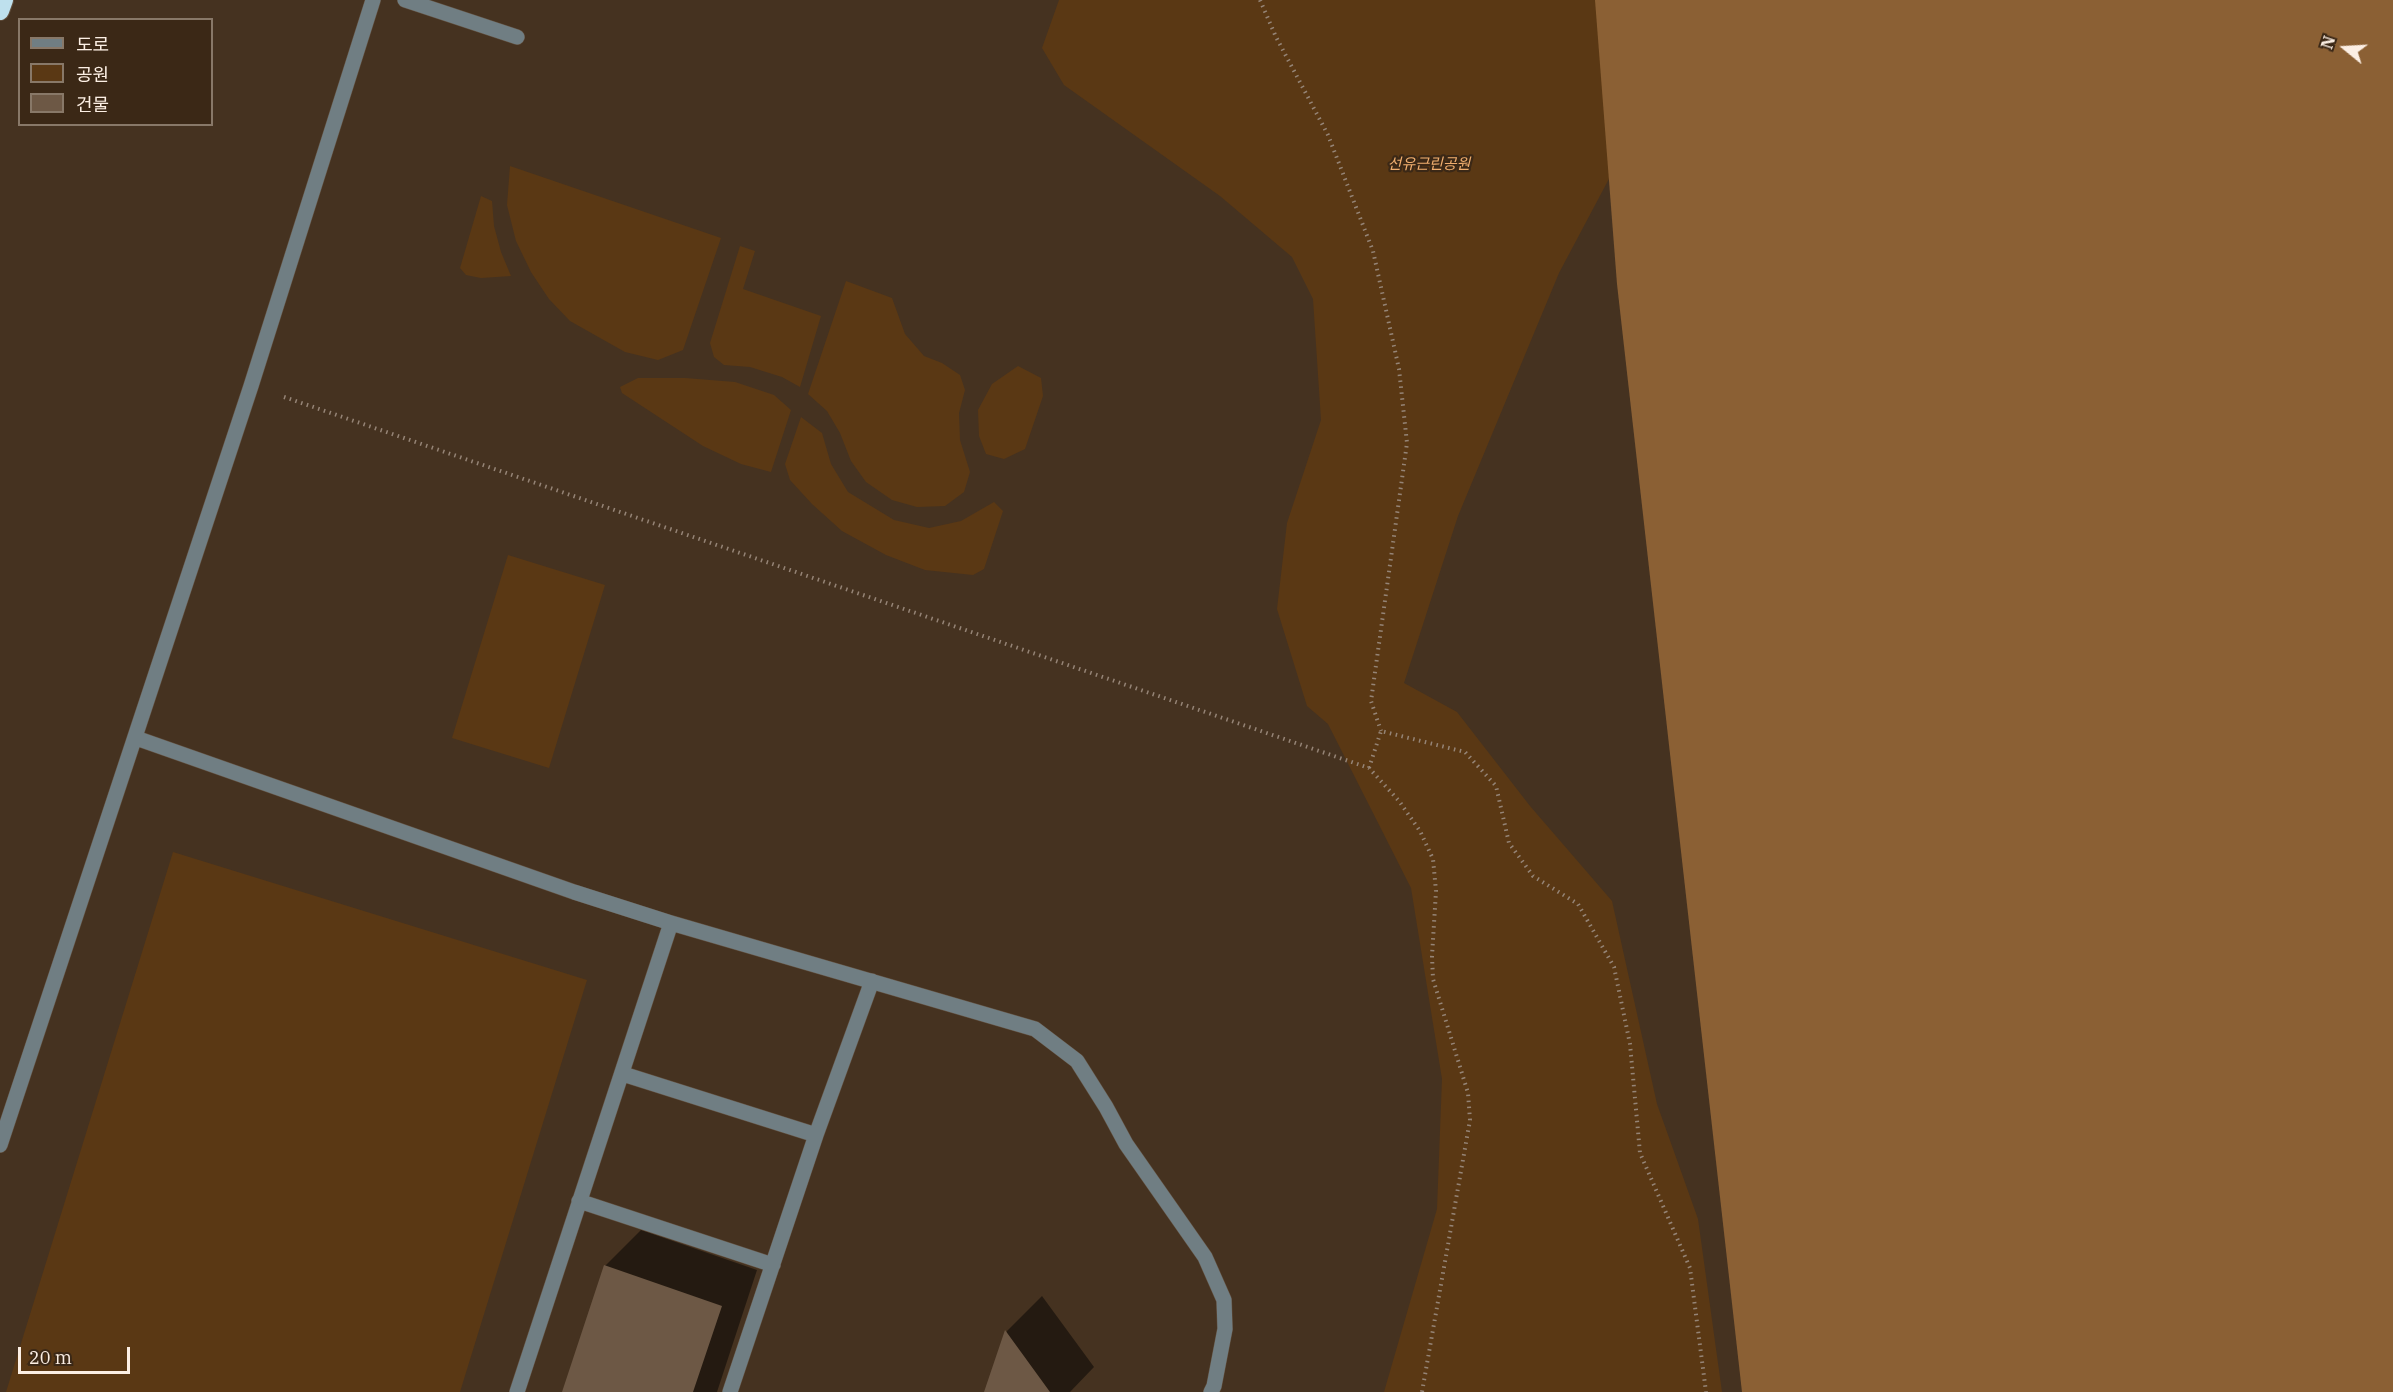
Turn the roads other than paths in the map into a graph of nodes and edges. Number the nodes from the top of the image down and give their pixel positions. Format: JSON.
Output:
{"nodes":[{"id":1,"x":4,"y":0,"type":"edge"},
{"id":2,"x":373,"y":0,"type":"edge"},
{"id":3,"x":405,"y":0,"type":"edge"},
{"id":4,"x":443,"y":6,"type":"edge"},
{"id":5,"x":0,"y":11,"type":"edge"},
{"id":6,"x":517,"y":37,"type":"dead end"},
{"id":7,"x":136,"y":738,"type":"junction"},
{"id":8,"x":671,"y":923,"type":"junction"},
{"id":9,"x":872,"y":981,"type":"junction"},
{"id":10,"x":622,"y":1074,"type":"junction"},
{"id":11,"x":816,"y":1135,"type":"junction"},
{"id":12,"x":0,"y":1145,"type":"edge"},
{"id":13,"x":579,"y":1201,"type":"junction"},
{"id":14,"x":773,"y":1265,"type":"junction"},
{"id":15,"x":517,"y":1392,"type":"edge"},
{"id":16,"x":730,"y":1392,"type":"edge"},
{"id":17,"x":1211,"y":1392,"type":"edge"}],
"edges":[{"from":1,"to":5,"type":"highway"},
{"from":2,"to":7,"type":"street"},
{"from":3,"to":4,"type":"street"},
{"from":4,"to":6,"type":"street"},
{"from":7,"to":8,"type":"street"},
{"from":7,"to":12,"type":"street"},
{"from":8,"to":9,"type":"street"},
{"from":8,"to":10,"type":"street"},
{"from":9,"to":11,"type":"street"},
{"from":9,"to":17,"type":"street"},
{"from":10,"to":11,"type":"street"},
{"from":10,"to":13,"type":"street"},
{"from":11,"to":14,"type":"street"},
{"from":13,"to":14,"type":"street"},
{"from":13,"to":15,"type":"street"},
{"from":14,"to":16,"type":"street"}]}
